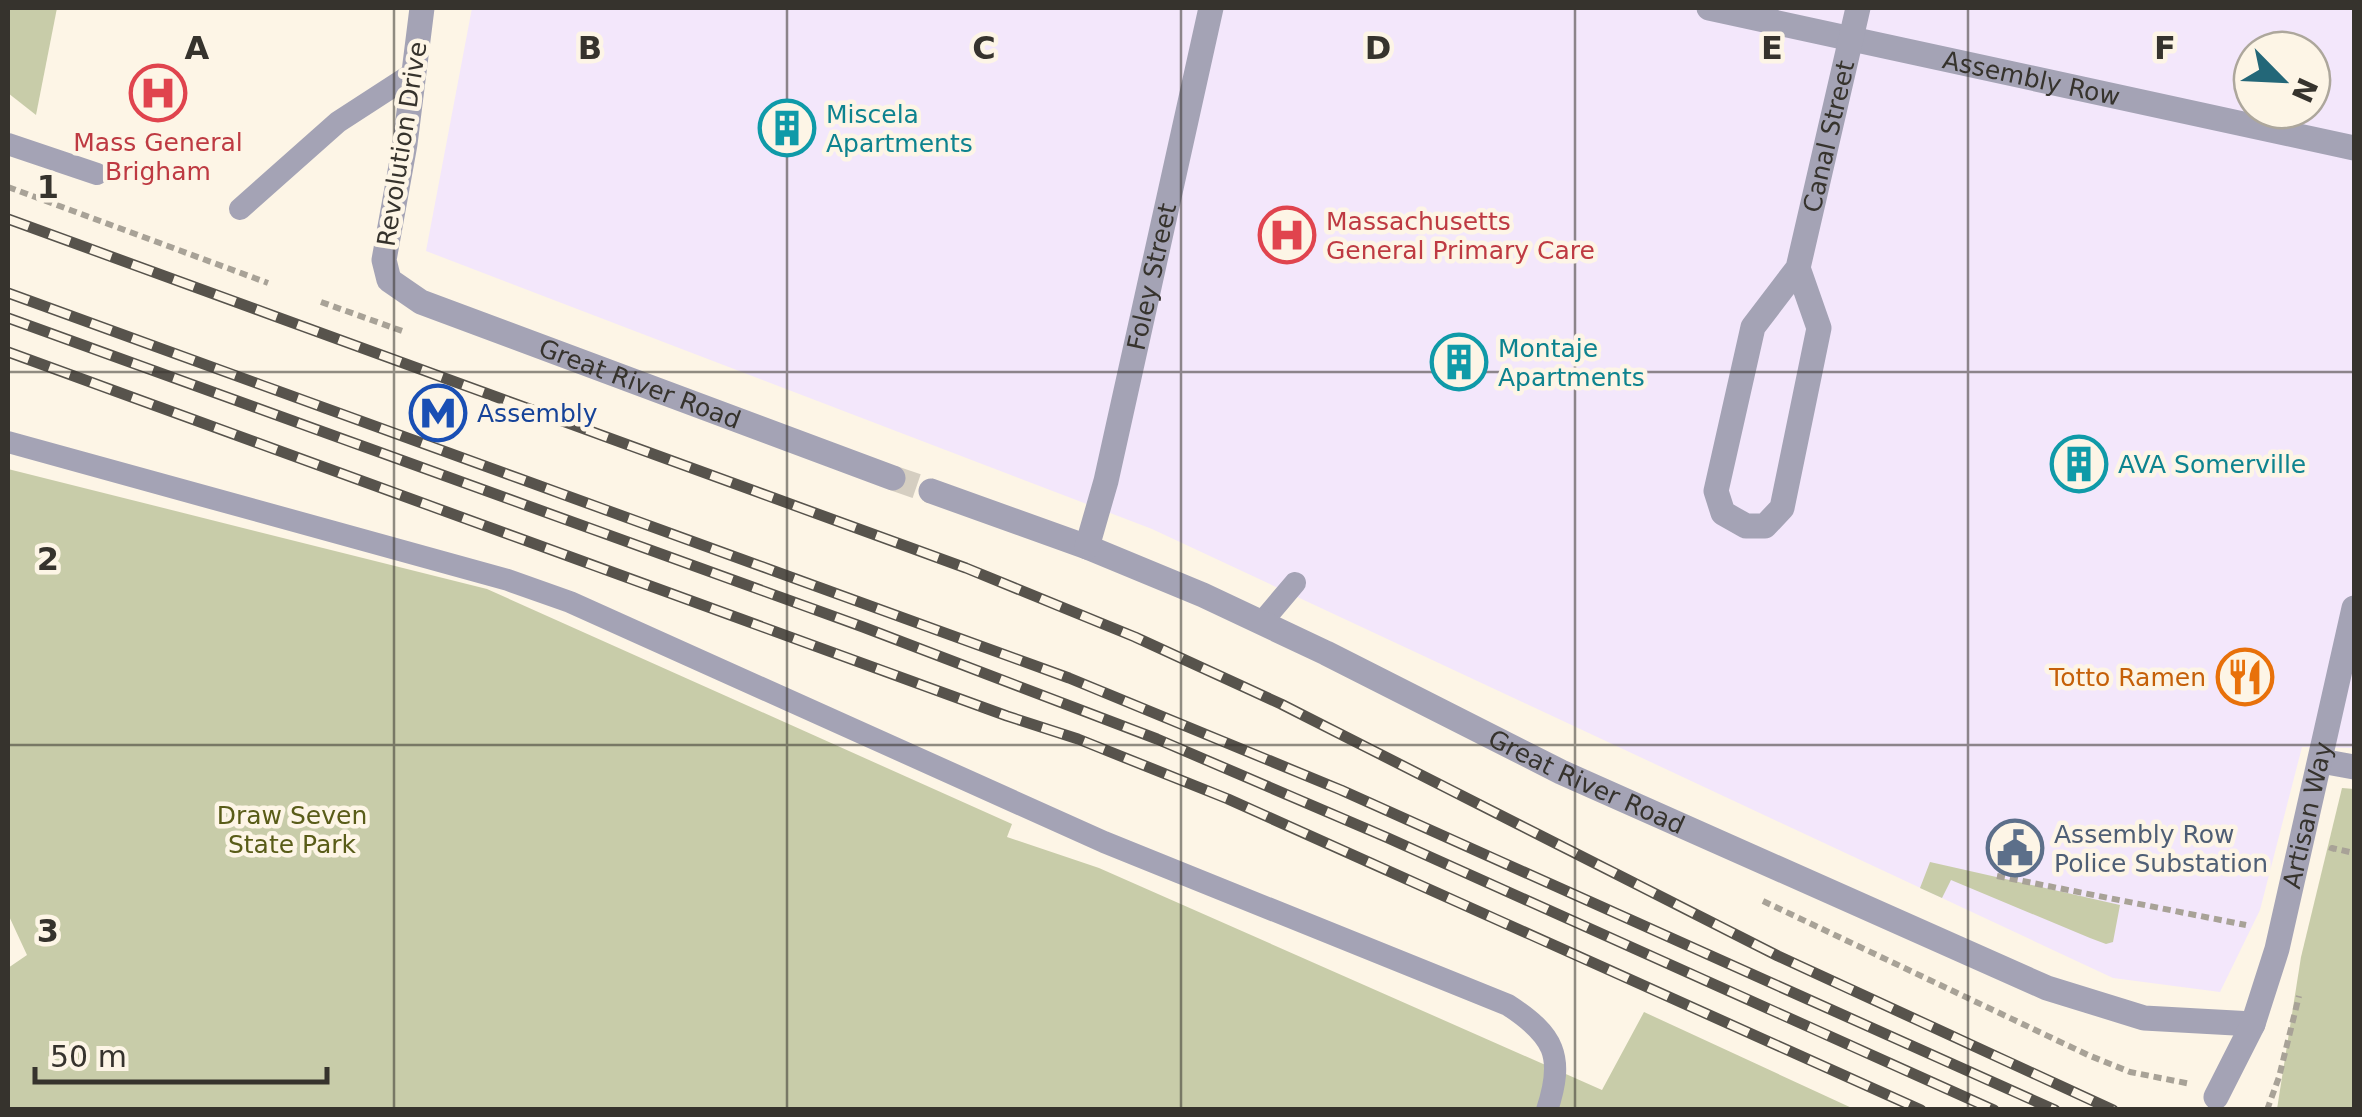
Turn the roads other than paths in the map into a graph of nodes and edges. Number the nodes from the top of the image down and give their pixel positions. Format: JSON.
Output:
{"nodes":[{"id":1,"x":422,"y":8,"type":"edge"},
{"id":2,"x":1211,"y":8,"type":"edge"},
{"id":3,"x":1710,"y":8,"type":"edge"},
{"id":4,"x":1858,"y":8,"type":"edge"},
{"id":5,"x":1851,"y":38,"type":"junction"},
{"id":6,"x":412,"y":74,"type":"junction"},
{"id":7,"x":8,"y":144,"type":"edge"},
{"id":8,"x":2354,"y":148,"type":"edge"},
{"id":9,"x":97,"y":174,"type":"dead end"},
{"id":10,"x":240,"y":209,"type":"dead end"},
{"id":11,"x":1798,"y":268,"type":"junction"},
{"id":12,"x":389,"y":280,"type":"joint"},
{"id":13,"x":8,"y":442,"type":"edge"},
{"id":14,"x":894,"y":478,"type":"tunnel mouth"},
{"id":15,"x":931,"y":491,"type":"tunnel mouth"},
{"id":16,"x":1087,"y":547,"type":"junction"},
{"id":17,"x":1295,"y":583,"type":"dead end"},
{"id":18,"x":2354,"y":608,"type":"edge"},
{"id":19,"x":1262,"y":622,"type":"junction"},
{"id":20,"x":2321,"y":761,"type":"junction"},
{"id":21,"x":2354,"y":767,"type":"edge"},
{"id":22,"x":2253,"y":1024,"type":"junction"},
{"id":23,"x":2216,"y":1097,"type":"dead end"},
{"id":24,"x":1547,"y":1110,"type":"edge"}],
"edges":[{"from":1,"to":6,"type":"street","name":"Revolution Drive"},
{"from":2,"to":16,"type":"street","name":"Foley Street"},
{"from":3,"to":5,"type":"street","name":"Assembly Row"},
{"from":4,"to":5,"type":"street","name":"Canal Street"},
{"from":5,"to":8,"type":"street","name":"Assembly Row"},
{"from":5,"to":11,"type":"street","name":"Canal Street"},
{"from":6,"to":10,"type":"lane"},
{"from":6,"to":12,"type":"street","name":"Revolution Drive"},
{"from":7,"to":9,"type":"lane"},
{"from":11,"to":11,"type":"street","name":"Canal Street"},
{"from":12,"to":14,"type":"street","name":"Great River Road"},
{"from":13,"to":24,"type":"lane"},
{"from":15,"to":16,"type":"street","name":"Great River Road"},
{"from":16,"to":19,"type":"street","name":"Great River Road"},
{"from":17,"to":19,"type":"lane"},
{"from":18,"to":20,"type":"street","name":"Artisan Way"},
{"from":19,"to":22,"type":"street","name":"Great River Road"},
{"from":20,"to":21,"type":"street"},
{"from":20,"to":22,"type":"street","name":"Artisan Way"},
{"from":22,"to":23,"type":"street","name":"Artisan Way"}]}
